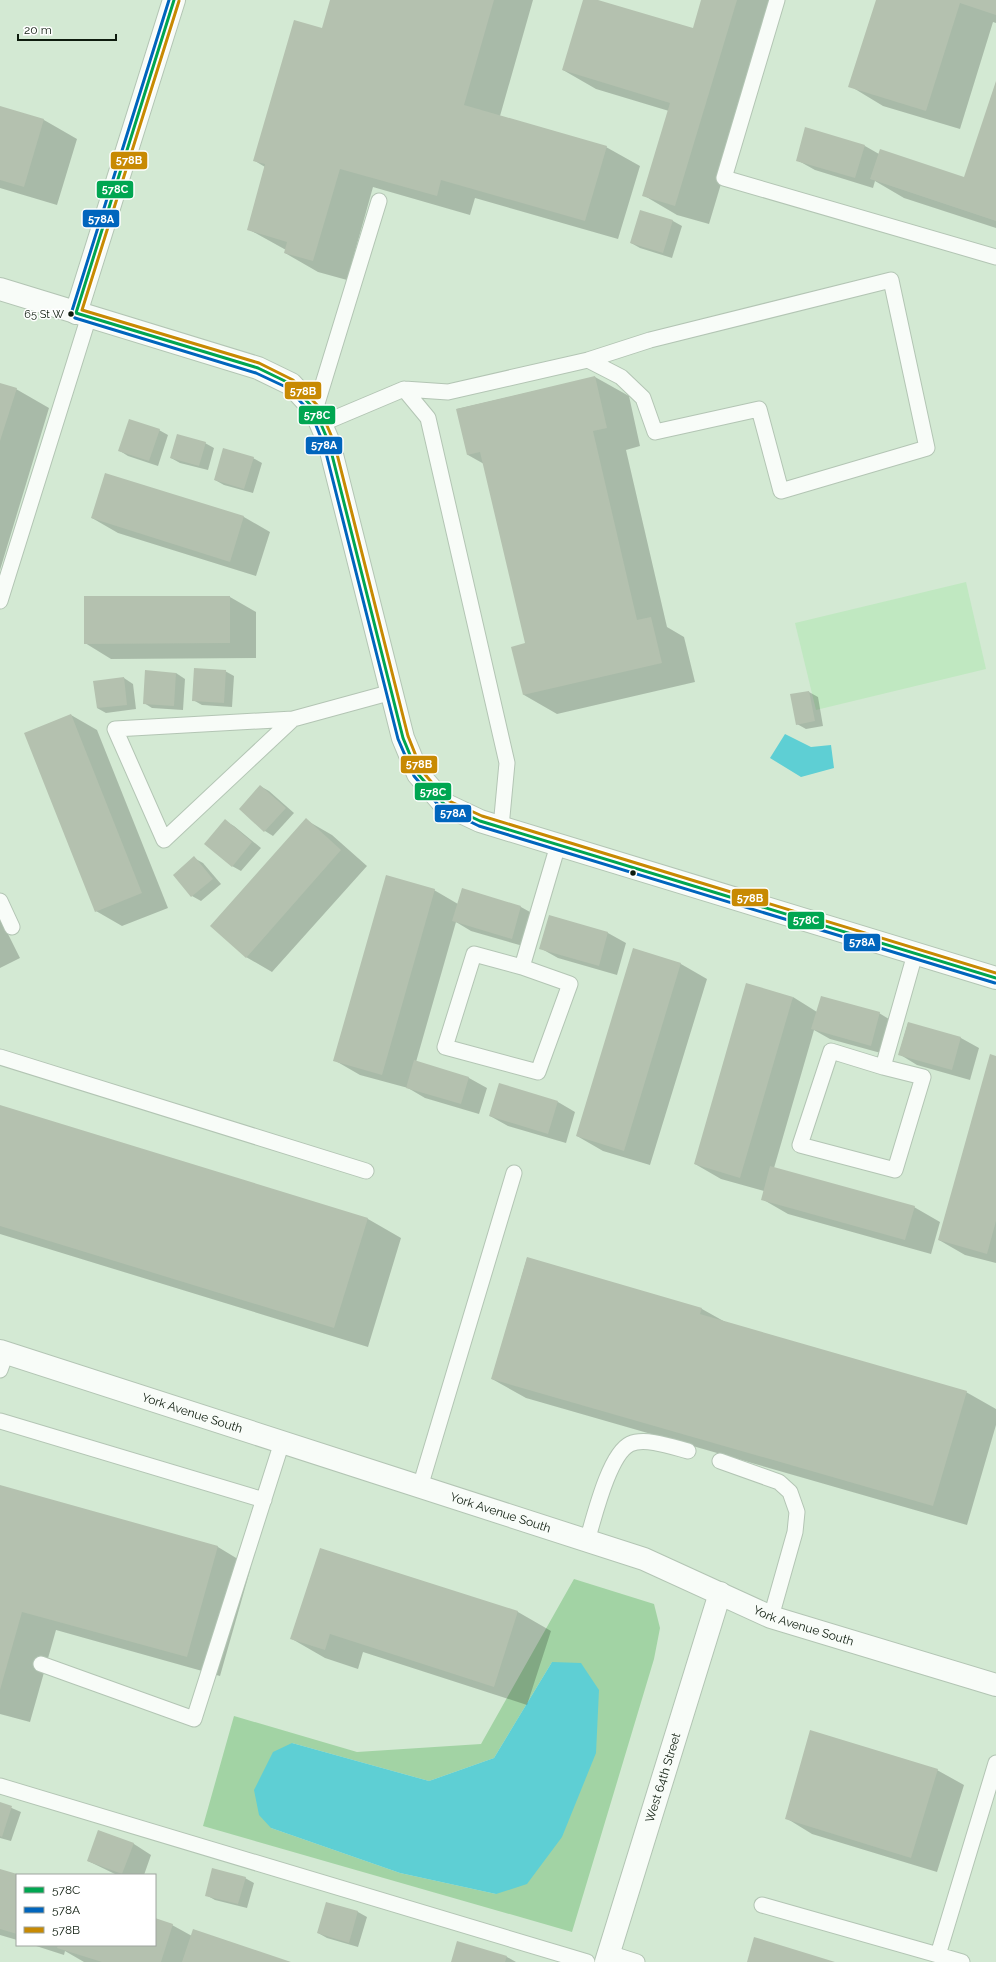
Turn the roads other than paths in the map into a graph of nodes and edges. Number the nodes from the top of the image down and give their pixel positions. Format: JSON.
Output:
{"nodes":[{"id":1,"x":174,"y":0,"type":"edge"},
{"id":2,"x":776,"y":0,"type":"edge"},
{"id":3,"x":379,"y":201,"type":"dead end"},
{"id":4,"x":996,"y":257,"type":"edge"},
{"id":5,"x":0,"y":289,"type":"edge"},
{"id":6,"x":83,"y":315,"type":"junction"},
{"id":7,"x":588,"y":360,"type":"junction"},
{"id":8,"x":404,"y":389,"type":"junction"},
{"id":9,"x":318,"y":417,"type":"junction"},
{"id":10,"x":0,"y":601,"type":"edge"},
{"id":11,"x":392,"y":692,"type":"junction"},
{"id":12,"x":293,"y":719,"type":"junction"},
{"id":13,"x":501,"y":827,"type":"junction"},
{"id":14,"x":558,"y":845,"type":"junction"},
{"id":15,"x":0,"y":901,"type":"edge"},
{"id":16,"x":12,"y":927,"type":"dead end"},
{"id":17,"x":915,"y":954,"type":"junction"},
{"id":18,"x":522,"y":967,"type":"junction"},
{"id":19,"x":996,"y":978,"type":"edge"},
{"id":20,"x":0,"y":1057,"type":"edge"},
{"id":21,"x":883,"y":1067,"type":"junction"},
{"id":22,"x":366,"y":1171,"type":"dead end"},
{"id":23,"x":514,"y":1173,"type":"dead end"},
{"id":24,"x":2,"y":1358,"type":"edge"},
{"id":25,"x":0,"y":1421,"type":"edge"},
{"id":26,"x":282,"y":1442,"type":"junction"},
{"id":27,"x":688,"y":1451,"type":"dead end"},
{"id":28,"x":720,"y":1461,"type":"dead end"},
{"id":29,"x":420,"y":1487,"type":"junction"},
{"id":30,"x":264,"y":1500,"type":"junction"},
{"id":31,"x":587,"y":1541,"type":"junction"},
{"id":32,"x":720,"y":1593,"type":"junction"},
{"id":33,"x":771,"y":1617,"type":"junction"},
{"id":34,"x":41,"y":1664,"type":"dead end"},
{"id":35,"x":996,"y":1685,"type":"edge"},
{"id":36,"x":996,"y":1763,"type":"edge"},
{"id":37,"x":0,"y":1786,"type":"edge"},
{"id":38,"x":762,"y":1905,"type":"dead end"},
{"id":39,"x":938,"y":1955,"type":"junction"},
{"id":40,"x":607,"y":1958,"type":"edge"},
{"id":41,"x":587,"y":1962,"type":"edge"},
{"id":42,"x":636,"y":1962,"type":"edge"},
{"id":43,"x":962,"y":1962,"type":"edge"}],
"edges":[{"from":1,"to":6,"type":"street"},
{"from":2,"to":4,"type":"lane"},
{"from":3,"to":9,"type":"lane"},
{"from":5,"to":6,"type":"street"},
{"from":6,"to":9,"type":"street"},
{"from":6,"to":10,"type":"lane"},
{"from":7,"to":7,"type":"lane"},
{"from":7,"to":8,"type":"lane"},
{"from":8,"to":9,"type":"lane"},
{"from":8,"to":13,"type":"lane"},
{"from":9,"to":11,"type":"street"},
{"from":11,"to":12,"type":"lane"},
{"from":11,"to":13,"type":"street"},
{"from":12,"to":12,"type":"lane"},
{"from":13,"to":14,"type":"street"},
{"from":14,"to":17,"type":"street"},
{"from":14,"to":18,"type":"lane"},
{"from":15,"to":16,"type":"lane"},
{"from":17,"to":19,"type":"street"},
{"from":17,"to":21,"type":"lane"},
{"from":18,"to":18,"type":"lane"},
{"from":20,"to":22,"type":"lane"},
{"from":21,"to":21,"type":"lane"},
{"from":23,"to":29,"type":"lane"},
{"from":24,"to":26,"type":"street","name":"York Avenue South"},
{"from":25,"to":30,"type":"lane"},
{"from":26,"to":29,"type":"street","name":"York Avenue South"},
{"from":26,"to":30,"type":"lane"},
{"from":27,"to":31,"type":"lane"},
{"from":28,"to":33,"type":"lane"},
{"from":29,"to":31,"type":"street","name":"York Avenue South"},
{"from":30,"to":34,"type":"lane"},
{"from":31,"to":32,"type":"street","name":"York Avenue South"},
{"from":32,"to":33,"type":"street","name":"York Avenue South"},
{"from":32,"to":40,"type":"street","name":"West 64th Street"},
{"from":33,"to":35,"type":"street","name":"York Avenue South"},
{"from":36,"to":39,"type":"lane"},
{"from":37,"to":41,"type":"lane"},
{"from":38,"to":39,"type":"lane"},
{"from":39,"to":43,"type":"lane"},
{"from":40,"to":42,"type":"lane"}]}
